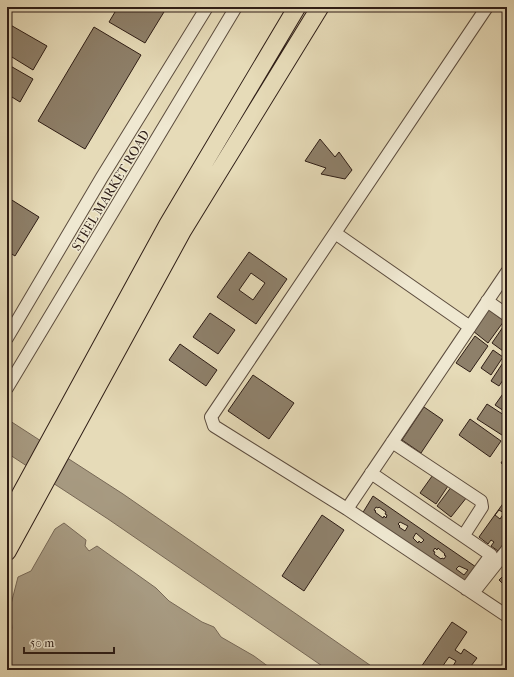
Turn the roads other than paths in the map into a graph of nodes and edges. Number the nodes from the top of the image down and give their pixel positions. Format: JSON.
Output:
{"nodes":[{"id":1,"x":207,"y":7,"type":"edge"},
{"id":2,"x":236,"y":7,"type":"edge"},
{"id":3,"x":297,"y":7,"type":"edge"},
{"id":4,"x":320,"y":7,"type":"edge"},
{"id":5,"x":487,"y":7,"type":"edge"},
{"id":6,"x":335,"y":234,"type":"junction"},
{"id":7,"x":507,"y":272,"type":"edge"},
{"id":8,"x":487,"y":301,"type":"junction"},
{"id":9,"x":507,"y":315,"type":"edge"},
{"id":10,"x":470,"y":327,"type":"junction"},
{"id":11,"x":7,"y":338,"type":"edge"},
{"id":12,"x":7,"y":388,"type":"edge"},
{"id":13,"x":67,"y":426,"type":"junction"},
{"id":14,"x":392,"y":442,"type":"junction"},
{"id":15,"x":371,"y":473,"type":"junction"},
{"id":16,"x":23,"y":506,"type":"junction"},
{"id":17,"x":347,"y":508,"type":"junction"},
{"id":18,"x":7,"y":519,"type":"edge"},
{"id":19,"x":464,"y":535,"type":"junction"},
{"id":20,"x":507,"y":550,"type":"edge"},
{"id":21,"x":7,"y":552,"type":"edge"},
{"id":22,"x":470,"y":591,"type":"junction"},
{"id":23,"x":507,"y":616,"type":"edge"}],
"edges":[{"from":1,"to":11,"type":"street","name":"STEEL MARKET ROAD"},
{"from":2,"to":12,"type":"street","name":"STEEL MARKET ROAD"},
{"from":3,"to":13,"type":"highway"},
{"from":4,"to":13,"type":"highway"},
{"from":5,"to":6,"type":"street"},
{"from":6,"to":10,"type":"street"},
{"from":6,"to":17,"type":"street"},
{"from":7,"to":8,"type":"street"},
{"from":8,"to":9,"type":"street"},
{"from":8,"to":10,"type":"street"},
{"from":10,"to":14,"type":"street"},
{"from":13,"to":16,"type":"highway"},
{"from":14,"to":15,"type":"street"},
{"from":14,"to":19,"type":"street"},
{"from":15,"to":17,"type":"street"},
{"from":15,"to":19,"type":"street"},
{"from":16,"to":18,"type":"highway"},
{"from":16,"to":21,"type":"highway"},
{"from":17,"to":22,"type":"street"},
{"from":19,"to":22,"type":"street"},
{"from":20,"to":22,"type":"street"},
{"from":22,"to":23,"type":"street"}]}
